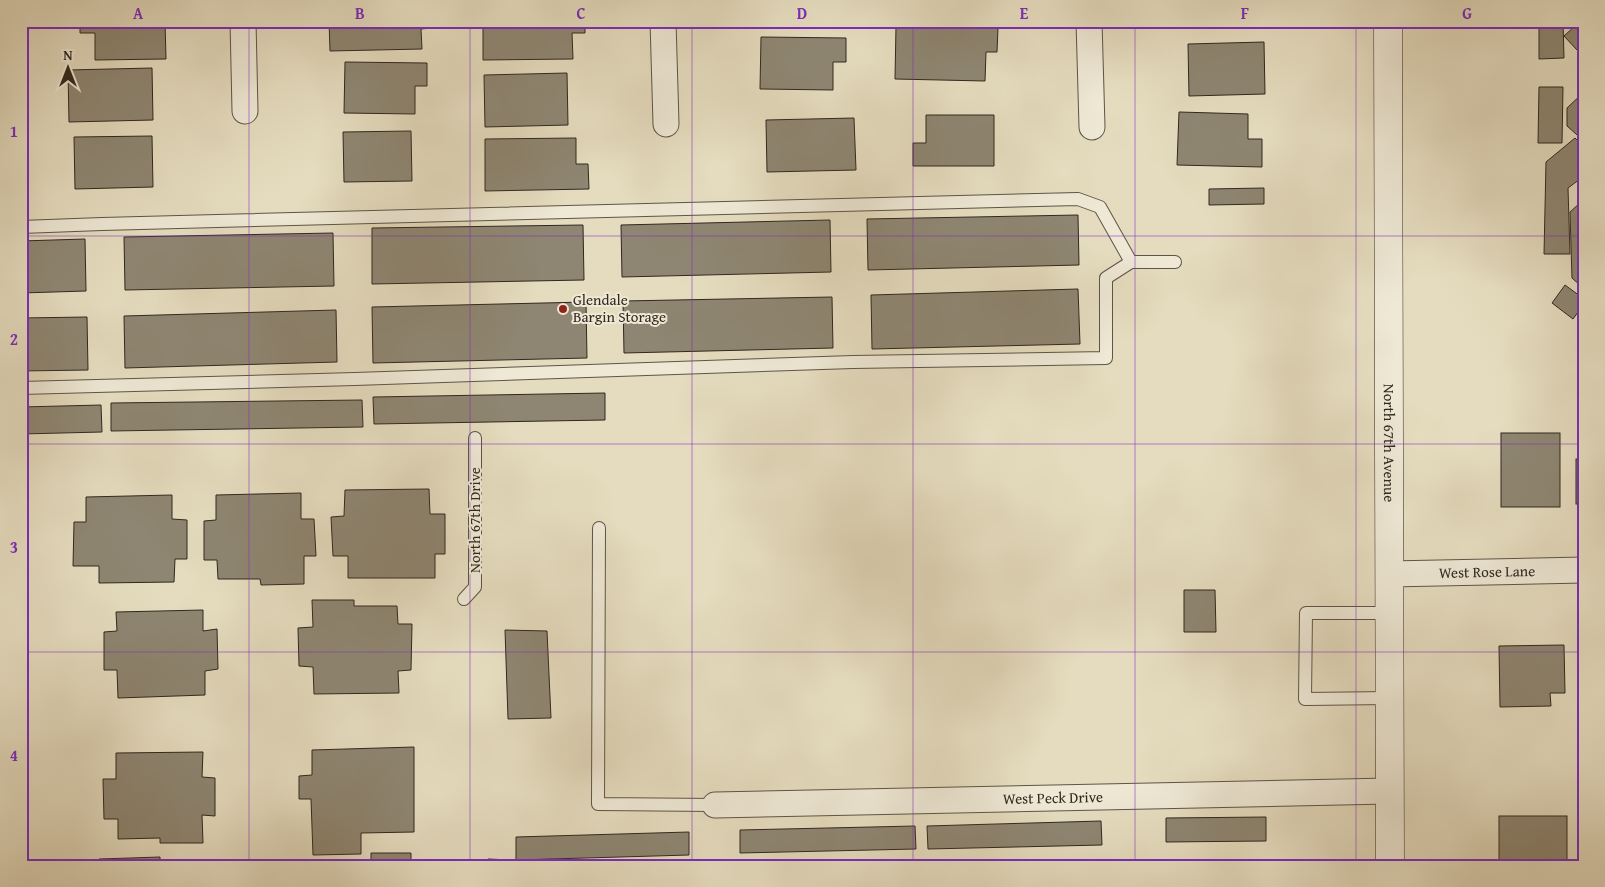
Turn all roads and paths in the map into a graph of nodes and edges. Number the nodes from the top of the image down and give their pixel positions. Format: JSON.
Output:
{"nodes":[{"id":1,"x":243,"y":21,"type":"edge"},
{"id":2,"x":663,"y":21,"type":"edge"},
{"id":3,"x":1089,"y":21,"type":"edge"},
{"id":4,"x":1388,"y":21,"type":"edge"},
{"id":5,"x":246,"y":111,"type":"dead end"},
{"id":6,"x":666,"y":124,"type":"dead end"},
{"id":7,"x":1092,"y":127,"type":"dead end"},
{"id":8,"x":21,"y":227,"type":"edge"},
{"id":9,"x":1131,"y":262,"type":"junction"},
{"id":10,"x":1175,"y":262,"type":"dead end"},
{"id":11,"x":21,"y":388,"type":"edge"},
{"id":12,"x":475,"y":438,"type":"dead end"},
{"id":13,"x":599,"y":528,"type":"dead end"},
{"id":14,"x":1584,"y":570,"type":"edge"},
{"id":15,"x":1389,"y":574,"type":"junction"},
{"id":16,"x":464,"y":599,"type":"dead end"},
{"id":17,"x":1389,"y":613,"type":"junction"},
{"id":18,"x":1389,"y":698,"type":"junction"},
{"id":19,"x":1389,"y":792,"type":"junction"},
{"id":20,"x":715,"y":805,"type":"joint"},
{"id":21,"x":1390,"y":866,"type":"edge"}],
"edges":[{"from":1,"to":5,"type":"street"},
{"from":2,"to":6,"type":"street"},
{"from":3,"to":7,"type":"street"},
{"from":4,"to":15,"type":"main road","name":"North 67th Avenue"},
{"from":8,"to":9,"type":"lane"},
{"from":9,"to":10,"type":"lane"},
{"from":9,"to":11,"type":"lane"},
{"from":12,"to":16,"type":"lane","name":"North 67th Drive"},
{"from":13,"to":20,"type":"lane"},
{"from":14,"to":15,"type":"street","name":"West Rose Lane"},
{"from":15,"to":17,"type":"main road","name":"North 67th Avenue"},
{"from":17,"to":18,"type":"main road","name":"North 67th Avenue"},
{"from":17,"to":18,"type":"lane"},
{"from":18,"to":19,"type":"main road","name":"North 67th Avenue"},
{"from":19,"to":20,"type":"street","name":"West Peck Drive"},
{"from":19,"to":21,"type":"main road","name":"North 67th Avenue"}]}
